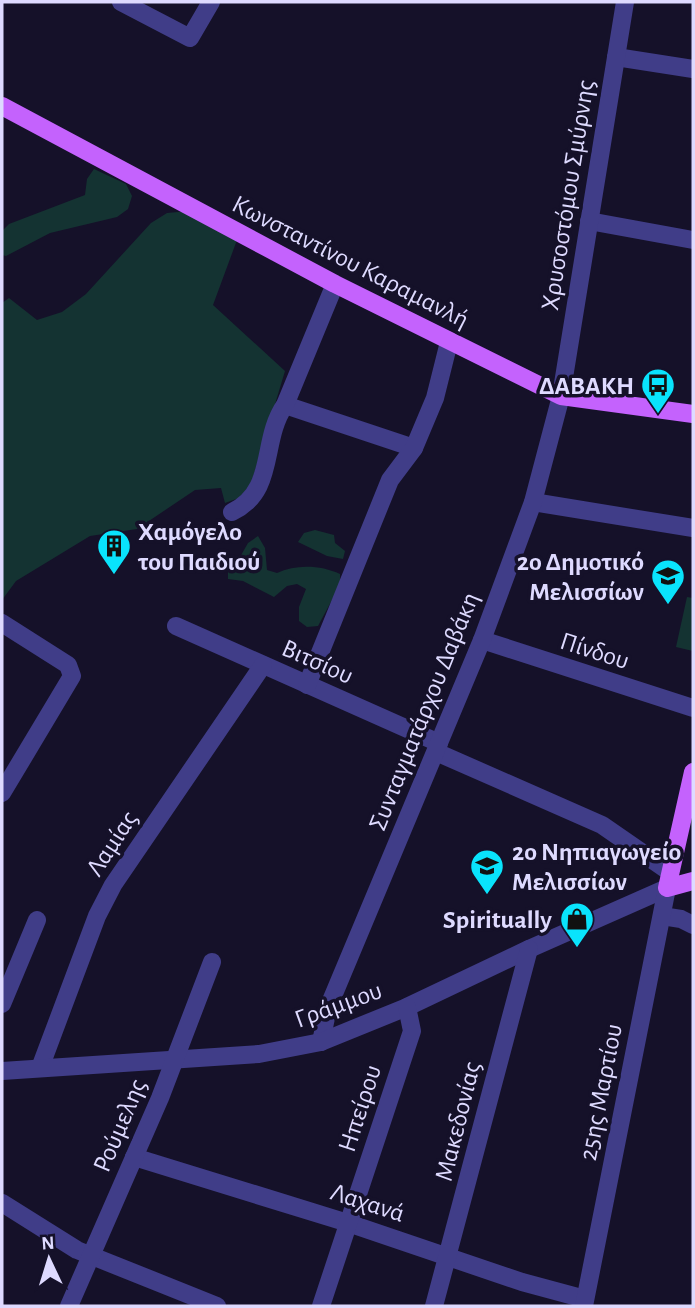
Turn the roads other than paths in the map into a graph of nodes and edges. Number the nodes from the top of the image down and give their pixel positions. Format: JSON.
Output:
{"nodes":[{"id":1,"x":121,"y":2,"type":"edge"},
{"id":2,"x":211,"y":2,"type":"edge"},
{"id":3,"x":625,"y":2,"type":"edge"},
{"id":4,"x":616,"y":57,"type":"junction"},
{"id":5,"x":693,"y":69,"type":"edge"},
{"id":6,"x":2,"y":106,"type":"edge"},
{"id":7,"x":589,"y":221,"type":"junction"},
{"id":8,"x":693,"y":240,"type":"edge"},
{"id":9,"x":335,"y":284,"type":"junction"},
{"id":10,"x":449,"y":342,"type":"junction"},
{"id":11,"x":561,"y":396,"type":"junction"},
{"id":12,"x":285,"y":405,"type":"junction"},
{"id":13,"x":693,"y":414,"type":"edge"},
{"id":14,"x":414,"y":448,"type":"junction"},
{"id":15,"x":533,"y":502,"type":"junction"},
{"id":16,"x":232,"y":512,"type":"dead end"},
{"id":17,"x":693,"y":528,"type":"edge"},
{"id":18,"x":2,"y":623,"type":"edge"},
{"id":19,"x":176,"y":626,"type":"dead end"},
{"id":20,"x":482,"y":640,"type":"junction"},
{"id":21,"x":263,"y":665,"type":"junction"},
{"id":22,"x":307,"y":685,"type":"junction"},
{"id":23,"x":693,"y":708,"type":"edge"},
{"id":24,"x":438,"y":748,"type":"junction"},
{"id":25,"x":693,"y":772,"type":"edge"},
{"id":26,"x":2,"y":793,"type":"edge"},
{"id":27,"x":675,"y":853,"type":"junction"},
{"id":28,"x":693,"y":873,"type":"edge"},
{"id":29,"x":669,"y":880,"type":"junction"},
{"id":30,"x":693,"y":881,"type":"edge"},
{"id":31,"x":662,"y":916,"type":"junction"},
{"id":32,"x":37,"y":920,"type":"dead end"},
{"id":33,"x":693,"y":925,"type":"edge"},
{"id":34,"x":529,"y":948,"type":"junction"},
{"id":35,"x":212,"y":962,"type":"dead end"},
{"id":36,"x":2,"y":1004,"type":"edge"},
{"id":37,"x":407,"y":1007,"type":"junction"},
{"id":38,"x":321,"y":1041,"type":"junction"},
{"id":39,"x":175,"y":1060,"type":"junction"},
{"id":40,"x":40,"y":1068,"type":"junction"},
{"id":41,"x":2,"y":1070,"type":"edge"},
{"id":42,"x":134,"y":1157,"type":"junction"},
{"id":43,"x":2,"y":1203,"type":"edge"},
{"id":44,"x":348,"y":1223,"type":"junction"},
{"id":45,"x":91,"y":1256,"type":"junction"},
{"id":46,"x":449,"y":1257,"type":"junction"},
{"id":47,"x":585,"y":1303,"type":"edge"},
{"id":48,"x":69,"y":1306,"type":"edge"},
{"id":49,"x":217,"y":1306,"type":"edge"},
{"id":50,"x":321,"y":1306,"type":"edge"},
{"id":51,"x":434,"y":1306,"type":"edge"}],
"edges":[{"from":1,"to":2,"type":"street"},
{"from":3,"to":4,"type":"street","name":"Χρυσοστόμου Σμύρνης"},
{"from":4,"to":5,"type":"street"},
{"from":4,"to":7,"type":"street","name":"Χρυσοστόμου Σμύρνης"},
{"from":6,"to":9,"type":"main road","name":"Κωνσταντίνου Καραμανλή"},
{"from":7,"to":8,"type":"street"},
{"from":7,"to":11,"type":"street","name":"Χρυσοστόμου Σμύρνης"},
{"from":9,"to":10,"type":"main road","name":"Κωνσταντίνου Καραμανλή"},
{"from":9,"to":12,"type":"street"},
{"from":10,"to":11,"type":"main road","name":"Κωνσταντίνου Καραμανλή"},
{"from":10,"to":14,"type":"street"},
{"from":11,"to":13,"type":"main road","name":"Κωνσταντίνου Καραμανλή"},
{"from":11,"to":15,"type":"street","name":"Συνταγματάρχου Δαβάκη"},
{"from":12,"to":14,"type":"street"},
{"from":12,"to":16,"type":"street"},
{"from":14,"to":22,"type":"street"},
{"from":15,"to":17,"type":"street"},
{"from":15,"to":20,"type":"street","name":"Συνταγματάρχου Δαβάκη"},
{"from":18,"to":26,"type":"street"},
{"from":19,"to":21,"type":"street","name":"Βιτσίου"},
{"from":20,"to":23,"type":"street","name":"Πίνδου"},
{"from":20,"to":24,"type":"street","name":"Συνταγματάρχου Δαβάκη"},
{"from":21,"to":22,"type":"street","name":"Βιτσίου"},
{"from":21,"to":40,"type":"street","name":"Λαμίας"},
{"from":22,"to":24,"type":"street","name":"Βιτσίου"},
{"from":24,"to":29,"type":"street","name":"Βιτσίου"},
{"from":24,"to":38,"type":"street","name":"Συνταγματάρχου Δαβάκη"},
{"from":25,"to":27,"type":"main road"},
{"from":27,"to":28,"type":"main road"},
{"from":27,"to":29,"type":"main road"},
{"from":29,"to":30,"type":"main road"},
{"from":29,"to":31,"type":"street","name":"25ης Μαρτίου"},
{"from":29,"to":34,"type":"street","name":"Γράμμου"},
{"from":31,"to":33,"type":"street"},
{"from":31,"to":47,"type":"street","name":"25ης Μαρτίου"},
{"from":32,"to":36,"type":"street"},
{"from":34,"to":37,"type":"street","name":"Γράμμου"},
{"from":34,"to":46,"type":"street","name":"Μακεδονίας"},
{"from":35,"to":39,"type":"street","name":"Ρούμελης"},
{"from":37,"to":38,"type":"street","name":"Γράμμου"},
{"from":37,"to":44,"type":"street","name":"Ηπείρου"},
{"from":38,"to":39,"type":"street","name":"Γράμμου"},
{"from":39,"to":40,"type":"street","name":"Γράμμου"},
{"from":39,"to":42,"type":"street","name":"Ρούμελης"},
{"from":40,"to":41,"type":"street","name":"Γράμμου"},
{"from":42,"to":44,"type":"street","name":"Λαχανά"},
{"from":42,"to":45,"type":"street","name":"Ρούμελης"},
{"from":43,"to":45,"type":"street"},
{"from":44,"to":46,"type":"street","name":"Λαχανά"},
{"from":44,"to":50,"type":"street","name":"Ηπείρου"},
{"from":45,"to":48,"type":"street","name":"Ρούμελης"},
{"from":45,"to":49,"type":"street"},
{"from":46,"to":47,"type":"street","name":"Λαχανά"},
{"from":46,"to":51,"type":"street","name":"Μακεδονίας"}]}
